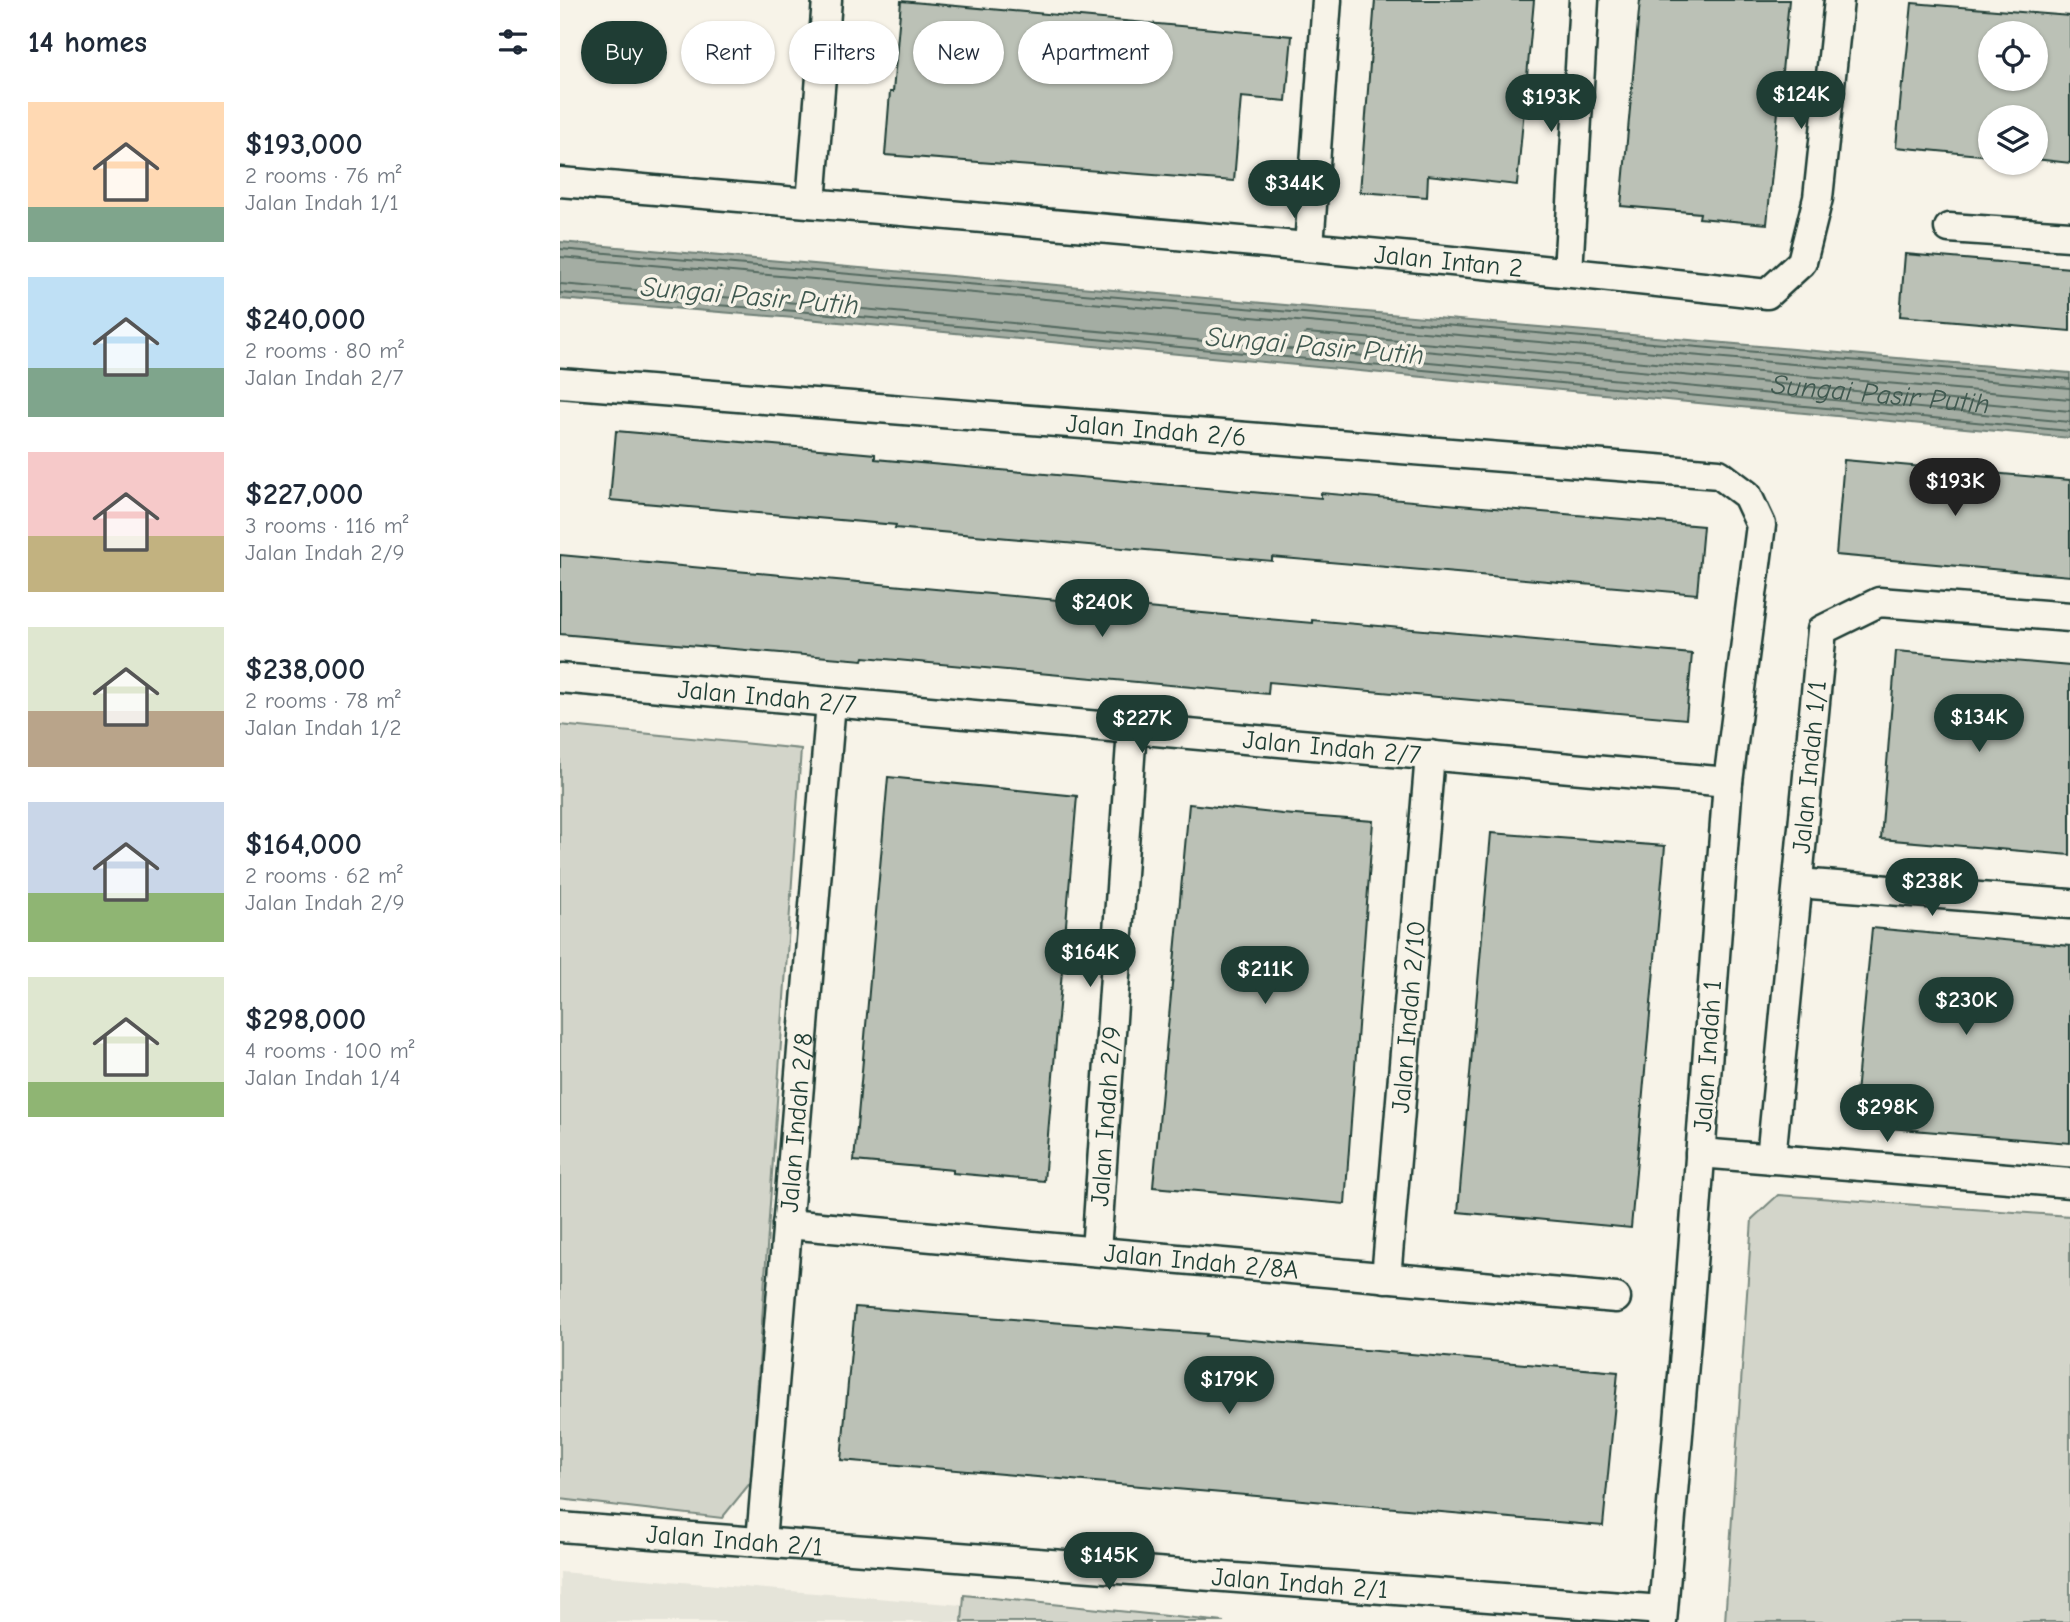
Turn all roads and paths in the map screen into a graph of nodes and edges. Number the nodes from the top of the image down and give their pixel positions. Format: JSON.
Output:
{"nodes":[{"id":1,"x":827,"y":0,"type":"edge"},
{"id":2,"x":1327,"y":0,"type":"edge"},
{"id":3,"x":1584,"y":0,"type":"edge"},
{"id":4,"x":1839,"y":0,"type":"edge"},
{"id":5,"x":560,"y":181,"type":"edge"},
{"id":6,"x":811,"y":203,"type":"junction"},
{"id":7,"x":1949,"y":228,"type":"dead end"},
{"id":8,"x":2070,"y":236,"type":"edge"},
{"id":9,"x":1309,"y":246,"type":"junction"},
{"id":10,"x":1568,"y":272,"type":"junction"},
{"id":11,"x":560,"y":383,"type":"edge"},
{"id":12,"x":1747,"y":495,"type":"joint"},
{"id":13,"x":2070,"y":617,"type":"edge"},
{"id":14,"x":560,"y":678,"type":"edge"},
{"id":15,"x":831,"y":702,"type":"junction"},
{"id":16,"x":1132,"y":729,"type":"junction"},
{"id":17,"x":1430,"y":755,"type":"junction"},
{"id":18,"x":1728,"y":782,"type":"junction"},
{"id":19,"x":1798,"y":883,"type":"junction"},
{"id":20,"x":2070,"y":904,"type":"edge"},
{"id":21,"x":1700,"y":1153,"type":"junction"},
{"id":22,"x":1771,"y":1159,"type":"junction"},
{"id":23,"x":2070,"y":1183,"type":"edge"},
{"id":24,"x":787,"y":1224,"type":"junction"},
{"id":25,"x":1096,"y":1251,"type":"junction"},
{"id":26,"x":1386,"y":1278,"type":"junction"},
{"id":27,"x":1616,"y":1298,"type":"dead end"},
{"id":28,"x":560,"y":1527,"type":"edge"},
{"id":29,"x":761,"y":1541,"type":"junction"},
{"id":30,"x":1662,"y":1616,"type":"edge"}],
"edges":[{"from":1,"to":6,"type":"street"},
{"from":2,"to":9,"type":"street"},
{"from":3,"to":10,"type":"street"},
{"from":4,"to":10,"type":"street","name":"Jalan Intan 2"},
{"from":5,"to":6,"type":"street","name":"Jalan Intan 2"},
{"from":6,"to":9,"type":"street","name":"Jalan Intan 2"},
{"from":7,"to":8,"type":"street"},
{"from":9,"to":10,"type":"street","name":"Jalan Intan 2"},
{"from":11,"to":12,"type":"street","name":"Jalan Indah 2/6"},
{"from":12,"to":18,"type":"street","name":"Jalan Indah 1"},
{"from":13,"to":19,"type":"street","name":"Jalan Indah 1/1"},
{"from":14,"to":15,"type":"street","name":"Jalan Indah 2/7"},
{"from":15,"to":16,"type":"street","name":"Jalan Indah 2/7"},
{"from":15,"to":24,"type":"street","name":"Jalan Indah 2/8"},
{"from":16,"to":17,"type":"street","name":"Jalan Indah 2/7"},
{"from":16,"to":25,"type":"street","name":"Jalan Indah 2/9"},
{"from":17,"to":18,"type":"street","name":"Jalan Indah 2/7"},
{"from":17,"to":26,"type":"street","name":"Jalan Indah 2/10"},
{"from":18,"to":21,"type":"street","name":"Jalan Indah 1"},
{"from":19,"to":20,"type":"street"},
{"from":19,"to":22,"type":"street","name":"Jalan Indah 1/1"},
{"from":21,"to":22,"type":"street"},
{"from":21,"to":30,"type":"street","name":"Jalan Indah 1"},
{"from":22,"to":23,"type":"street"},
{"from":24,"to":25,"type":"street","name":"Jalan Indah 2/8A"},
{"from":24,"to":29,"type":"street","name":"Jalan Indah 2/8"},
{"from":25,"to":26,"type":"street","name":"Jalan Indah 2/8A"},
{"from":26,"to":27,"type":"street","name":"Jalan Indah 2/8A"},
{"from":28,"to":29,"type":"street","name":"Jalan Indah 2/1"},
{"from":29,"to":30,"type":"street","name":"Jalan Indah 2/1"}]}
